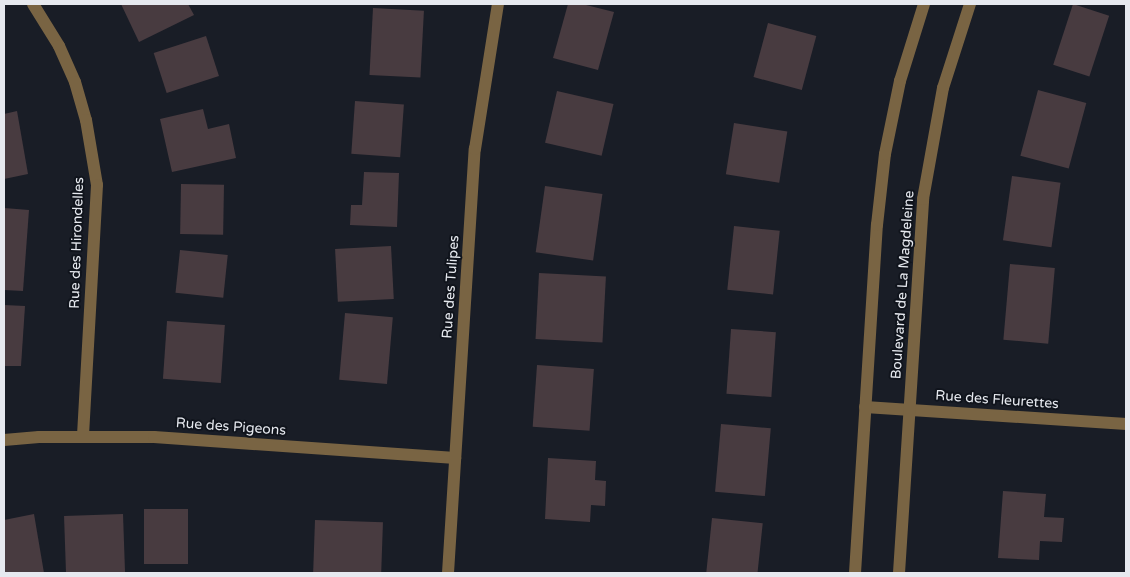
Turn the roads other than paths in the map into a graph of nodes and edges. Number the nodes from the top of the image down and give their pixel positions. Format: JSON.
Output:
{"nodes":[{"id":1,"x":33,"y":4,"type":"edge"},
{"id":2,"x":498,"y":4,"type":"edge"},
{"id":3,"x":924,"y":4,"type":"edge"},
{"id":4,"x":970,"y":4,"type":"edge"},
{"id":5,"x":865,"y":407,"type":"junction"},
{"id":6,"x":909,"y":410,"type":"junction"},
{"id":7,"x":1126,"y":424,"type":"edge"},
{"id":8,"x":84,"y":437,"type":"junction"},
{"id":9,"x":4,"y":440,"type":"edge"},
{"id":10,"x":456,"y":458,"type":"junction"},
{"id":11,"x":448,"y":573,"type":"edge"},
{"id":12,"x":855,"y":573,"type":"edge"},
{"id":13,"x":898,"y":573,"type":"edge"}],
"edges":[{"from":1,"to":8,"type":"street","name":"Rue des Hirondelles"},
{"from":2,"to":10,"type":"street","name":"Rue des Tulipes"},
{"from":3,"to":5,"type":"street"},
{"from":4,"to":6,"type":"street","name":"Boulevard de La Magdeleine"},
{"from":5,"to":6,"type":"street","name":"Rue des Fleurettes"},
{"from":5,"to":12,"type":"street"},
{"from":6,"to":7,"type":"street","name":"Rue des Fleurettes"},
{"from":6,"to":13,"type":"street","name":"Boulevard de La Magdeleine"},
{"from":8,"to":9,"type":"street","name":"Rue des Pigeons"},
{"from":8,"to":10,"type":"street","name":"Rue des Pigeons"},
{"from":10,"to":11,"type":"street","name":"Rue des Tulipes"}]}
